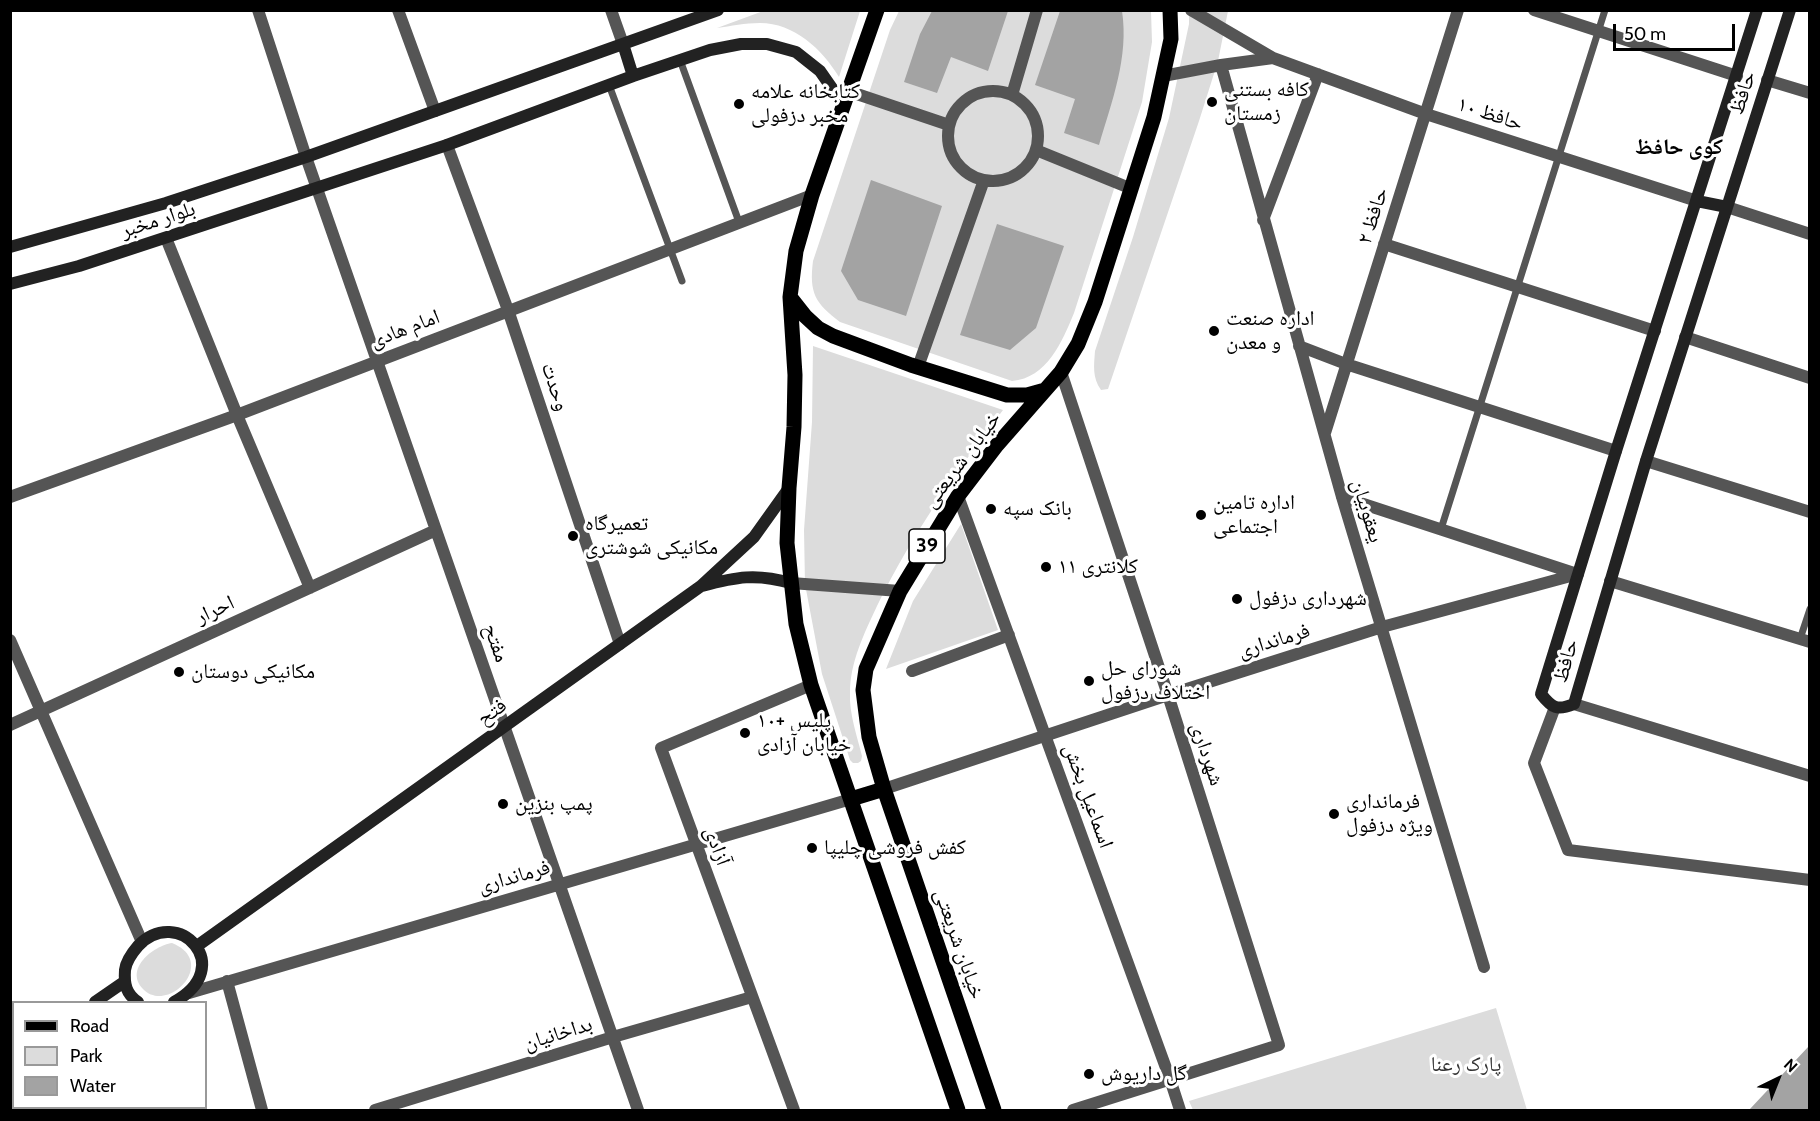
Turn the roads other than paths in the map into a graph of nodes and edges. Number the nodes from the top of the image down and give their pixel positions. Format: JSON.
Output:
{"nodes":[{"id":1,"x":258,"y":10,"type":"edge"},
{"id":2,"x":398,"y":10,"type":"edge"},
{"id":3,"x":611,"y":10,"type":"edge"},
{"id":4,"x":718,"y":10,"type":"edge"},
{"id":5,"x":877,"y":10,"type":"edge"},
{"id":6,"x":1037,"y":10,"type":"edge"},
{"id":7,"x":1170,"y":10,"type":"edge"},
{"id":8,"x":1191,"y":10,"type":"edge"},
{"id":9,"x":1458,"y":10,"type":"edge"},
{"id":10,"x":1534,"y":10,"type":"edge"},
{"id":11,"x":1605,"y":10,"type":"edge"},
{"id":12,"x":1757,"y":10,"type":"edge"},
{"id":13,"x":1790,"y":10,"type":"edge"},
{"id":14,"x":1599,"y":31,"type":"junction"},
{"id":15,"x":623,"y":45,"type":"junction"},
{"id":16,"x":1273,"y":58,"type":"junction"},
{"id":17,"x":680,"y":60,"type":"junction"},
{"id":18,"x":1221,"y":65,"type":"junction"},
{"id":19,"x":1318,"y":74,"type":"junction"},
{"id":20,"x":633,"y":76,"type":"junction"},
{"id":21,"x":1163,"y":76,"type":"junction"},
{"id":22,"x":1737,"y":76,"type":"junction"},
{"id":23,"x":1767,"y":80,"type":"junction"},
{"id":24,"x":609,"y":85,"type":"junction"},
{"id":25,"x":1809,"y":93,"type":"edge"},
{"id":26,"x":1012,"y":95,"type":"junction"},
{"id":27,"x":845,"y":97,"type":"junction"},
{"id":28,"x":435,"y":111,"type":"junction"},
{"id":29,"x":1426,"y":114,"type":"junction"},
{"id":30,"x":949,"y":126,"type":"junction"},
{"id":31,"x":447,"y":145,"type":"junction"},
{"id":32,"x":1036,"y":150,"type":"junction"},
{"id":33,"x":1559,"y":156,"type":"junction"},
{"id":34,"x":306,"y":157,"type":"junction"},
{"id":35,"x":984,"y":180,"type":"junction"},
{"id":36,"x":317,"y":188,"type":"junction"},
{"id":37,"x":1132,"y":189,"type":"junction"},
{"id":38,"x":812,"y":195,"type":"junction"},
{"id":39,"x":1697,"y":201,"type":"junction"},
{"id":40,"x":1727,"y":207,"type":"junction"},
{"id":41,"x":1263,"y":220,"type":"junction"},
{"id":42,"x":739,"y":222,"type":"junction"},
{"id":43,"x":1809,"y":234,"type":"edge"},
{"id":44,"x":166,"y":238,"type":"junction"},
{"id":45,"x":1384,"y":244,"type":"junction"},
{"id":46,"x":10,"y":247,"type":"edge"},
{"id":47,"x":669,"y":249,"type":"junction"},
{"id":48,"x":682,"y":281,"type":"dead end"},
{"id":49,"x":10,"y":285,"type":"edge"},
{"id":50,"x":1518,"y":287,"type":"junction"},
{"id":51,"x":790,"y":297,"type":"junction"},
{"id":52,"x":508,"y":310,"type":"junction"},
{"id":53,"x":1655,"y":331,"type":"junction"},
{"id":54,"x":1685,"y":337,"type":"junction"},
{"id":55,"x":1299,"y":346,"type":"junction"},
{"id":56,"x":377,"y":360,"type":"junction"},
{"id":57,"x":1346,"y":364,"type":"junction"},
{"id":58,"x":918,"y":367,"type":"junction"},
{"id":59,"x":1061,"y":372,"type":"junction"},
{"id":60,"x":1809,"y":378,"type":"edge"},
{"id":61,"x":1045,"y":390,"type":"junction"},
{"id":62,"x":1480,"y":407,"type":"junction"},
{"id":63,"x":237,"y":415,"type":"junction"},
{"id":64,"x":1324,"y":434,"type":"junction"},
{"id":65,"x":1616,"y":451,"type":"junction"},
{"id":66,"x":1646,"y":461,"type":"junction"},
{"id":67,"x":789,"y":488,"type":"junction"},
{"id":68,"x":958,"y":496,"type":"junction"},
{"id":69,"x":10,"y":497,"type":"edge"},
{"id":70,"x":1342,"y":497,"type":"junction"},
{"id":71,"x":1809,"y":512,"type":"edge"},
{"id":72,"x":1441,"y":529,"type":"junction"},
{"id":73,"x":436,"y":530,"type":"junction"},
{"id":74,"x":1578,"y":574,"type":"junction"},
{"id":75,"x":1610,"y":581,"type":"junction"},
{"id":76,"x":791,"y":583,"type":"junction"},
{"id":77,"x":701,"y":586,"type":"junction"},
{"id":78,"x":310,"y":588,"type":"junction"},
{"id":79,"x":900,"y":591,"type":"junction"},
{"id":80,"x":1809,"y":609,"type":"edge"},
{"id":81,"x":1382,"y":627,"type":"junction"},
{"id":82,"x":1009,"y":635,"type":"junction"},
{"id":83,"x":10,"y":640,"type":"edge"},
{"id":84,"x":1805,"y":640,"type":"edge"},
{"id":85,"x":620,"y":644,"type":"junction"},
{"id":86,"x":912,"y":671,"type":"dead end"},
{"id":87,"x":812,"y":685,"type":"junction"},
{"id":88,"x":1168,"y":694,"type":"junction"},
{"id":89,"x":1574,"y":704,"type":"junction"},
{"id":90,"x":1555,"y":707,"type":"junction"},
{"id":91,"x":42,"y":711,"type":"junction"},
{"id":92,"x":10,"y":725,"type":"edge"},
{"id":93,"x":505,"y":727,"type":"junction"},
{"id":94,"x":1045,"y":735,"type":"junction"},
{"id":95,"x":1809,"y":776,"type":"edge"},
{"id":96,"x":884,"y":789,"type":"junction"},
{"id":97,"x":851,"y":800,"type":"junction"},
{"id":98,"x":696,"y":845,"type":"junction"},
{"id":99,"x":1809,"y":880,"type":"edge"},
{"id":100,"x":560,"y":885,"type":"junction"},
{"id":101,"x":142,"y":942,"type":"junction"},
{"id":102,"x":197,"y":946,"type":"junction"},
{"id":103,"x":1484,"y":967,"type":"dead end"},
{"id":104,"x":227,"y":981,"type":"junction"},
{"id":105,"x":124,"y":982,"type":"junction"},
{"id":106,"x":189,"y":993,"type":"junction"},
{"id":107,"x":752,"y":997,"type":"junction"},
{"id":108,"x":96,"y":1001,"type":"edge"},
{"id":109,"x":137,"y":1001,"type":"edge"},
{"id":110,"x":176,"y":1001,"type":"edge"},
{"id":111,"x":613,"y":1037,"type":"junction"},
{"id":112,"x":1170,"y":1079,"type":"junction"},
{"id":113,"x":262,"y":1110,"type":"edge"},
{"id":114,"x":375,"y":1110,"type":"edge"},
{"id":115,"x":638,"y":1110,"type":"edge"},
{"id":116,"x":794,"y":1110,"type":"edge"},
{"id":117,"x":958,"y":1110,"type":"edge"},
{"id":118,"x":994,"y":1110,"type":"edge"},
{"id":119,"x":1073,"y":1110,"type":"edge"},
{"id":120,"x":1180,"y":1110,"type":"edge"}],
"edges":[{"from":1,"to":34,"type":"street"},
{"from":2,"to":28,"type":"street"},
{"from":3,"to":15,"type":"street"},
{"from":4,"to":15,"type":"main road","name":"بلوار مخبر"},
{"from":5,"to":27,"type":"main road"},
{"from":6,"to":26,"type":"street"},
{"from":7,"to":21,"type":"main road","name":"خیابان شریعتی","number":"39"},
{"from":8,"to":16,"type":"street","name":"حافظ ۱۰"},
{"from":9,"to":29,"type":"street","name":"حافظ ۲"},
{"from":10,"to":14,"type":"street"},
{"from":11,"to":14,"type":"lane"},
{"from":12,"to":22,"type":"main road","name":"حافظ"},
{"from":13,"to":23,"type":"main road","name":"حافظ"},
{"from":14,"to":22,"type":"street"},
{"from":14,"to":33,"type":"lane"},
{"from":15,"to":20,"type":"main road"},
{"from":15,"to":28,"type":"main road","name":"بلوار مخبر"},
{"from":16,"to":18,"type":"street"},
{"from":16,"to":19,"type":"street","name":"حافظ ۱۰"},
{"from":17,"to":20,"type":"main road","name":"بلوار مخبر"},
{"from":17,"to":27,"type":"main road","name":"بلوار مخبر"},
{"from":17,"to":42,"type":"lane"},
{"from":18,"to":21,"type":"street"},
{"from":18,"to":41,"type":"street","name":"یعقوبیان"},
{"from":19,"to":29,"type":"street","name":"حافظ ۱۰"},
{"from":19,"to":41,"type":"street"},
{"from":20,"to":24,"type":"main road","name":"بلوار مخبر"},
{"from":21,"to":37,"type":"main road","name":"خیابان شریعتی","number":"39"},
{"from":22,"to":39,"type":"main road","name":"حافظ"},
{"from":23,"to":25,"type":"street"},
{"from":23,"to":40,"type":"main road","name":"حافظ"},
{"from":24,"to":31,"type":"main road","name":"بلوار مخبر"},
{"from":24,"to":47,"type":"lane"},
{"from":26,"to":30,"type":"street"},
{"from":26,"to":32,"type":"street"},
{"from":27,"to":30,"type":"street"},
{"from":27,"to":38,"type":"main road"},
{"from":28,"to":34,"type":"main road","name":"بلوار مخبر"},
{"from":29,"to":33,"type":"street","name":"حافظ ۱۰"},
{"from":29,"to":45,"type":"street","name":"حافظ ۲"},
{"from":30,"to":35,"type":"street"},
{"from":31,"to":36,"type":"main road","name":"بلوار مخبر"},
{"from":31,"to":52,"type":"street","name":"وحدت"},
{"from":32,"to":35,"type":"street"},
{"from":32,"to":37,"type":"street"},
{"from":33,"to":39,"type":"street","name":"حافظ ۱۰"},
{"from":33,"to":50,"type":"lane"},
{"from":34,"to":36,"type":"street","name":"مفتح"},
{"from":34,"to":46,"type":"main road","name":"بلوار مخبر"},
{"from":35,"to":58,"type":"street"},
{"from":36,"to":44,"type":"main road","name":"بلوار مخبر"},
{"from":36,"to":56,"type":"street","name":"مفتح"},
{"from":37,"to":59,"type":"main road","name":"خیابان شریعتی","number":"39"},
{"from":38,"to":42,"type":"street","name":"امام هادی"},
{"from":38,"to":51,"type":"main road"},
{"from":39,"to":40,"type":"main road"},
{"from":39,"to":53,"type":"main road","name":"حافظ"},
{"from":40,"to":43,"type":"street"},
{"from":40,"to":54,"type":"main road","name":"حافظ"},
{"from":41,"to":55,"type":"street","name":"یعقوبیان"},
{"from":42,"to":47,"type":"street","name":"امام هادی"},
{"from":44,"to":49,"type":"main road","name":"بلوار مخبر"},
{"from":44,"to":63,"type":"street"},
{"from":45,"to":50,"type":"street"},
{"from":45,"to":57,"type":"street","name":"حافظ ۲"},
{"from":47,"to":48,"type":"lane"},
{"from":47,"to":52,"type":"street","name":"امام هادی"},
{"from":50,"to":53,"type":"street"},
{"from":50,"to":62,"type":"lane"},
{"from":51,"to":58,"type":"main road"},
{"from":51,"to":67,"type":"main road"},
{"from":52,"to":56,"type":"street","name":"امام هادی"},
{"from":52,"to":85,"type":"street","name":"وحدت"},
{"from":53,"to":65,"type":"main road","name":"حافظ"},
{"from":54,"to":60,"type":"street"},
{"from":54,"to":66,"type":"main road","name":"حافظ"},
{"from":55,"to":57,"type":"street"},
{"from":55,"to":64,"type":"street","name":"یعقوبیان"},
{"from":56,"to":63,"type":"street","name":"امام هادی"},
{"from":56,"to":73,"type":"street","name":"مفتح"},
{"from":57,"to":62,"type":"street"},
{"from":57,"to":64,"type":"street","name":"حافظ ۲"},
{"from":58,"to":61,"type":"main road"},
{"from":59,"to":61,"type":"main road","name":"خیابان شریعتی","number":"39"},
{"from":59,"to":88,"type":"street","name":"شهرداری"},
{"from":61,"to":68,"type":"main road","name":"خیابان شریعتی","number":"39"},
{"from":62,"to":65,"type":"street"},
{"from":62,"to":72,"type":"lane"},
{"from":63,"to":69,"type":"street","name":"امام هادی"},
{"from":63,"to":78,"type":"street"},
{"from":64,"to":70,"type":"street","name":"یعقوبیان"},
{"from":65,"to":74,"type":"main road","name":"حافظ"},
{"from":66,"to":71,"type":"street"},
{"from":66,"to":75,"type":"main road","name":"حافظ"},
{"from":67,"to":76,"type":"main road"},
{"from":67,"to":77,"type":"main road","name":"فتح"},
{"from":68,"to":79,"type":"main road","name":"خیابان شریعتی","number":"39"},
{"from":68,"to":82,"type":"street","name":"اسماعیل بخش"},
{"from":70,"to":72,"type":"street"},
{"from":70,"to":81,"type":"street","name":"یعقوبیان"},
{"from":72,"to":74,"type":"street"},
{"from":73,"to":78,"type":"street","name":"احرار"},
{"from":73,"to":93,"type":"street","name":"مفتح"},
{"from":74,"to":81,"type":"street","name":"فرمانداری"},
{"from":74,"to":90,"type":"main road","name":"حافظ"},
{"from":75,"to":84,"type":"street"},
{"from":75,"to":89,"type":"main road","name":"حافظ"},
{"from":76,"to":77,"type":"main road"},
{"from":76,"to":79,"type":"street"},
{"from":76,"to":87,"type":"main road"},
{"from":77,"to":85,"type":"main road","name":"فتح"},
{"from":78,"to":91,"type":"street","name":"احرار"},
{"from":79,"to":96,"type":"main road","name":"خیابان شریعتی","number":"39"},
{"from":80,"to":84,"type":"lane"},
{"from":81,"to":88,"type":"street","name":"فرمانداری"},
{"from":81,"to":103,"type":"street","name":"یعقوبیان"},
{"from":82,"to":86,"type":"street"},
{"from":82,"to":94,"type":"street","name":"اسماعیل بخش"},
{"from":83,"to":91,"type":"street"},
{"from":85,"to":93,"type":"main road","name":"فتح"},
{"from":87,"to":97,"type":"main road"},
{"from":87,"to":98,"type":"street","name":"آزادی"},
{"from":88,"to":94,"type":"street","name":"فرمانداری"},
{"from":88,"to":112,"type":"street","name":"شهرداری"},
{"from":89,"to":90,"type":"main road","name":"حافظ"},
{"from":89,"to":95,"type":"street"},
{"from":90,"to":99,"type":"street"},
{"from":91,"to":92,"type":"street","name":"احرار"},
{"from":91,"to":101,"type":"street"},
{"from":93,"to":100,"type":"street","name":"مفتح"},
{"from":93,"to":102,"type":"main road","name":"فتح"},
{"from":94,"to":96,"type":"street","name":"فرمانداری"},
{"from":94,"to":112,"type":"street","name":"اسماعیل بخش"},
{"from":96,"to":97,"type":"main road"},
{"from":96,"to":118,"type":"main road","name":"خیابان شریعتی","number":"39"},
{"from":97,"to":98,"type":"street","name":"فرمانداری"},
{"from":97,"to":117,"type":"main road"},
{"from":98,"to":100,"type":"street","name":"فرمانداری"},
{"from":98,"to":107,"type":"street","name":"آزادی"},
{"from":100,"to":104,"type":"street","name":"فرمانداری"},
{"from":100,"to":111,"type":"street","name":"مفتح"},
{"from":101,"to":102,"type":"main road"},
{"from":101,"to":105,"type":"main road"},
{"from":102,"to":106,"type":"main road"},
{"from":104,"to":106,"type":"street","name":"فرمانداری"},
{"from":104,"to":113,"type":"street"},
{"from":105,"to":108,"type":"main road"},
{"from":105,"to":109,"type":"main road"},
{"from":106,"to":110,"type":"main road"},
{"from":107,"to":111,"type":"street","name":"بداخانیان"},
{"from":107,"to":116,"type":"street","name":"آزادی"},
{"from":111,"to":114,"type":"street","name":"بداخانیان"},
{"from":111,"to":115,"type":"street","name":"مفتح"},
{"from":112,"to":119,"type":"street"},
{"from":112,"to":120,"type":"street","name":"اسماعیل بخش"}]}
